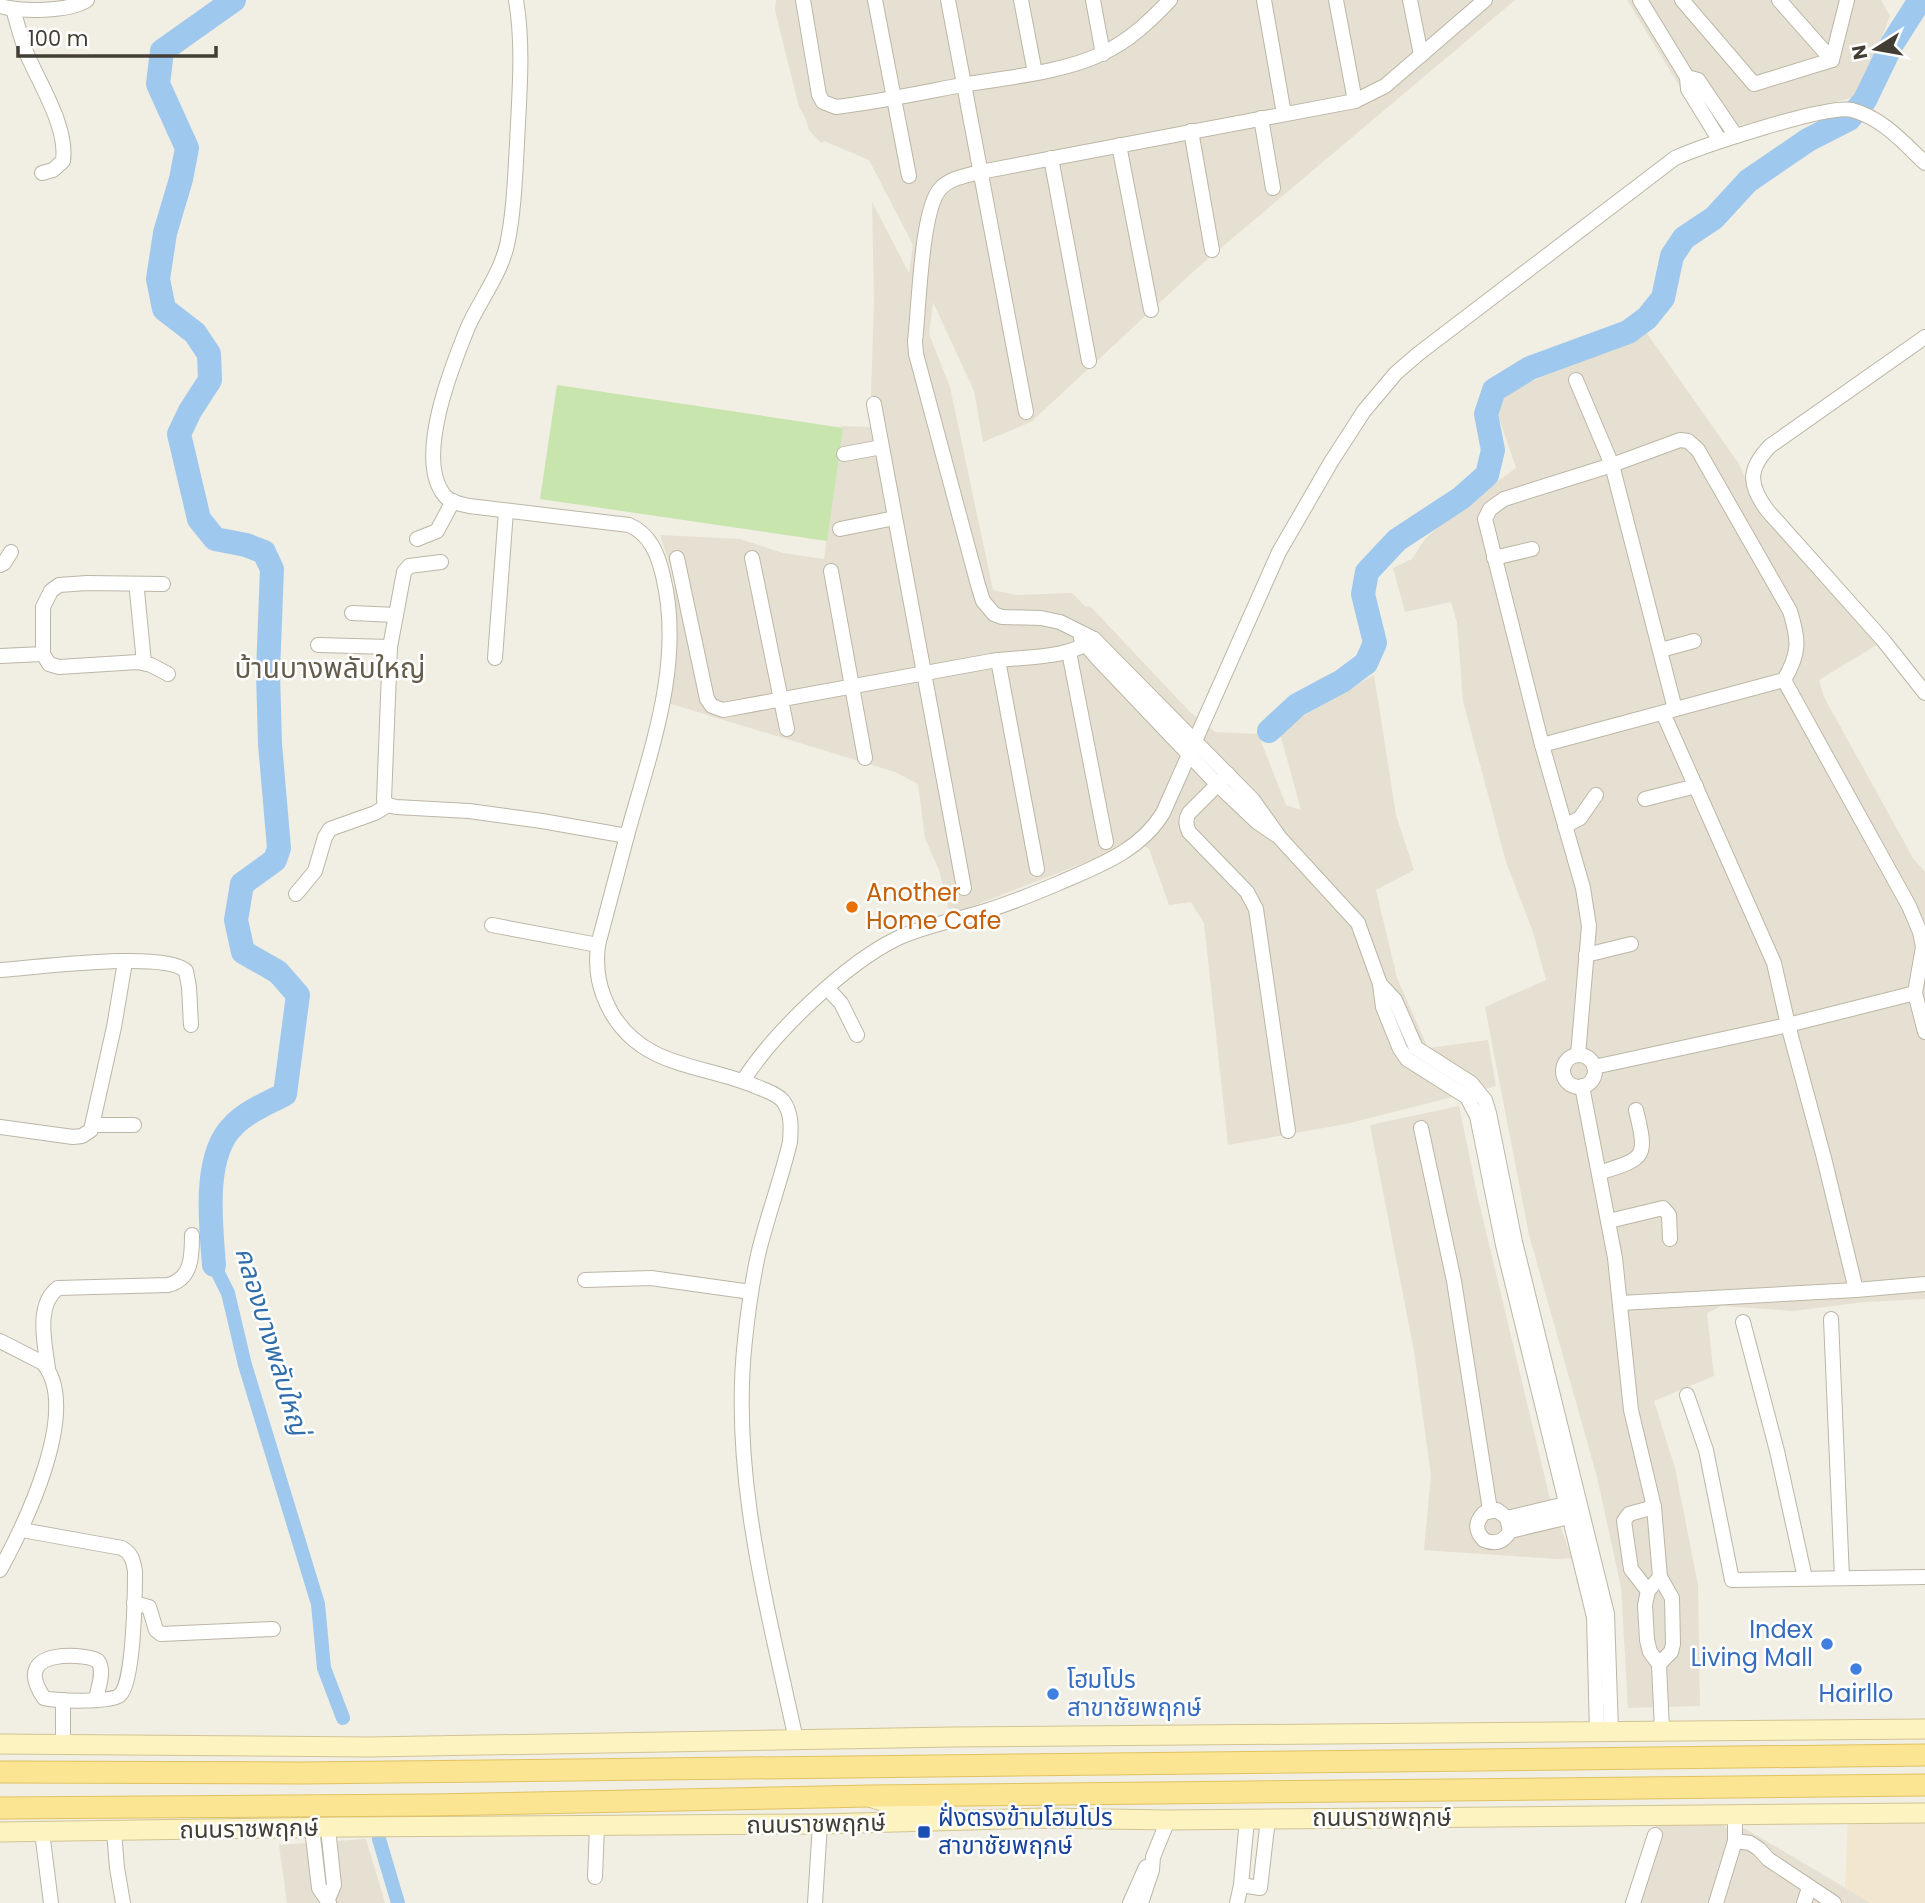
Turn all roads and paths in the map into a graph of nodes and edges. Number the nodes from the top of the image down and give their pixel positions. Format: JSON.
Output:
{"nodes":[{"id":1,"x":87,"y":0,"type":"edge"},
{"id":2,"x":516,"y":0,"type":"edge"},
{"id":3,"x":803,"y":0,"type":"edge"},
{"id":4,"x":875,"y":0,"type":"edge"},
{"id":5,"x":948,"y":0,"type":"edge"},
{"id":6,"x":1021,"y":0,"type":"edge"},
{"id":7,"x":1093,"y":0,"type":"edge"},
{"id":8,"x":1170,"y":0,"type":"edge"},
{"id":9,"x":1264,"y":0,"type":"edge"},
{"id":10,"x":1336,"y":0,"type":"edge"},
{"id":11,"x":1410,"y":0,"type":"edge"},
{"id":12,"x":1640,"y":0,"type":"edge"},
{"id":13,"x":1682,"y":0,"type":"edge"},
{"id":14,"x":1779,"y":0,"type":"edge"},
{"id":15,"x":1847,"y":0,"type":"edge"},
{"id":16,"x":1483,"y":1,"type":"edge"},
{"id":17,"x":6,"y":8,"type":"edge"},
{"id":18,"x":1103,"y":54,"type":"junction"},
{"id":19,"x":1421,"y":55,"type":"junction"},
{"id":20,"x":1832,"y":60,"type":"junction"},
{"id":21,"x":1035,"y":73,"type":"junction"},
{"id":22,"x":1687,"y":76,"type":"junction"},
{"id":23,"x":964,"y":85,"type":"junction"},
{"id":24,"x":893,"y":98,"type":"junction"},
{"id":25,"x":1355,"y":101,"type":"junction"},
{"id":26,"x":1284,"y":114,"type":"junction"},
{"id":27,"x":1261,"y":118,"type":"junction"},
{"id":28,"x":1191,"y":131,"type":"junction"},
{"id":29,"x":1736,"y":136,"type":"junction"},
{"id":30,"x":1720,"y":141,"type":"junction"},
{"id":31,"x":1119,"y":145,"type":"junction"},
{"id":32,"x":1051,"y":158,"type":"junction"},
{"id":33,"x":1925,"y":163,"type":"edge"},
{"id":34,"x":980,"y":172,"type":"junction"},
{"id":35,"x":42,"y":173,"type":"dead end"},
{"id":36,"x":909,"y":176,"type":"dead end"},
{"id":37,"x":1273,"y":188,"type":"dead end"},
{"id":38,"x":1212,"y":250,"type":"dead end"},
{"id":39,"x":1151,"y":310,"type":"dead end"},
{"id":40,"x":1925,"y":337,"type":"edge"},
{"id":41,"x":1089,"y":361,"type":"dead end"},
{"id":42,"x":1576,"y":380,"type":"dead end"},
{"id":43,"x":874,"y":404,"type":"dead end"},
{"id":44,"x":1026,"y":412,"type":"dead end"},
{"id":45,"x":882,"y":447,"type":"junction"},
{"id":46,"x":844,"y":454,"type":"dead end"},
{"id":47,"x":1612,"y":465,"type":"junction"},
{"id":48,"x":453,"y":502,"type":"junction"},
{"id":49,"x":506,"y":511,"type":"junction"},
{"id":50,"x":895,"y":518,"type":"junction"},
{"id":51,"x":840,"y":529,"type":"dead end"},
{"id":52,"x":417,"y":539,"type":"dead end"},
{"id":53,"x":1532,"y":549,"type":"dead end"},
{"id":54,"x":11,"y":552,"type":"dead end"},
{"id":55,"x":677,"y":558,"type":"dead end"},
{"id":56,"x":752,"y":558,"type":"dead end"},
{"id":57,"x":1494,"y":558,"type":"junction"},
{"id":58,"x":441,"y":562,"type":"dead end"},
{"id":59,"x":0,"y":565,"type":"edge"},
{"id":60,"x":831,"y":572,"type":"dead end"},
{"id":61,"x":163,"y":584,"type":"dead end"},
{"id":62,"x":137,"y":591,"type":"dead end"},
{"id":63,"x":352,"y":613,"type":"dead end"},
{"id":64,"x":396,"y":615,"type":"junction"},
{"id":65,"x":1694,"y":641,"type":"dead end"},
{"id":66,"x":1089,"y":642,"type":"junction"},
{"id":67,"x":318,"y":645,"type":"dead end"},
{"id":68,"x":390,"y":647,"type":"junction"},
{"id":69,"x":1661,"y":650,"type":"junction"},
{"id":70,"x":1069,"y":652,"type":"junction"},
{"id":71,"x":43,"y":654,"type":"junction"},
{"id":72,"x":0,"y":656,"type":"edge"},
{"id":73,"x":495,"y":658,"type":"dead end"},
{"id":74,"x":998,"y":660,"type":"junction"},
{"id":75,"x":144,"y":663,"type":"junction"},
{"id":76,"x":924,"y":673,"type":"junction"},
{"id":77,"x":168,"y":674,"type":"dead end"},
{"id":78,"x":1784,"y":680,"type":"junction"},
{"id":79,"x":852,"y":685,"type":"junction"},
{"id":80,"x":1925,"y":693,"type":"edge"},
{"id":81,"x":781,"y":699,"type":"junction"},
{"id":82,"x":1669,"y":711,"type":"junction"},
{"id":83,"x":787,"y":729,"type":"dead end"},
{"id":84,"x":1194,"y":741,"type":"junction"},
{"id":85,"x":1542,"y":745,"type":"junction"},
{"id":86,"x":865,"y":758,"type":"dead end"},
{"id":87,"x":1228,"y":774,"type":"junction"},
{"id":88,"x":1218,"y":785,"type":"junction"},
{"id":89,"x":1696,"y":786,"type":"junction"},
{"id":90,"x":1596,"y":795,"type":"dead end"},
{"id":91,"x":1645,"y":799,"type":"dead end"},
{"id":92,"x":388,"y":805,"type":"junction"},
{"id":93,"x":1565,"y":826,"type":"junction"},
{"id":94,"x":627,"y":836,"type":"junction"},
{"id":95,"x":1280,"y":838,"type":"junction"},
{"id":96,"x":1107,"y":842,"type":"dead end"},
{"id":97,"x":1037,"y":869,"type":"dead end"},
{"id":98,"x":964,"y":888,"type":"dead end"},
{"id":99,"x":296,"y":894,"type":"dead end"},
{"id":100,"x":492,"y":925,"type":"dead end"},
{"id":101,"x":1631,"y":944,"type":"dead end"},
{"id":102,"x":598,"y":945,"type":"junction"},
{"id":103,"x":1586,"y":955,"type":"junction"},
{"id":104,"x":125,"y":962,"type":"junction"},
{"id":105,"x":0,"y":970,"type":"edge"},
{"id":106,"x":828,"y":989,"type":"junction"},
{"id":107,"x":1915,"y":993,"type":"junction"},
{"id":108,"x":191,"y":1025,"type":"dead end"},
{"id":109,"x":1788,"y":1026,"type":"junction"},
{"id":110,"x":1925,"y":1032,"type":"edge"},
{"id":111,"x":857,"y":1035,"type":"dead end"},
{"id":112,"x":1578,"y":1055,"type":"junction"},
{"id":113,"x":1594,"y":1067,"type":"junction"},
{"id":114,"x":743,"y":1081,"type":"junction"},
{"id":115,"x":1582,"y":1086,"type":"junction"},
{"id":116,"x":1636,"y":1110,"type":"dead end"},
{"id":117,"x":93,"y":1125,"type":"junction"},
{"id":118,"x":134,"y":1125,"type":"dead end"},
{"id":119,"x":0,"y":1127,"type":"edge"},
{"id":120,"x":1421,"y":1128,"type":"dead end"},
{"id":121,"x":1289,"y":1131,"type":"dead end"},
{"id":122,"x":1599,"y":1173,"type":"junction"},
{"id":123,"x":1609,"y":1222,"type":"junction"},
{"id":124,"x":192,"y":1235,"type":"dead end"},
{"id":125,"x":1670,"y":1239,"type":"dead end"},
{"id":126,"x":585,"y":1280,"type":"dead end"},
{"id":127,"x":1925,"y":1284,"type":"edge"},
{"id":128,"x":1856,"y":1290,"type":"junction"},
{"id":129,"x":751,"y":1292,"type":"junction"},
{"id":130,"x":1620,"y":1303,"type":"junction"},
{"id":131,"x":1831,"y":1319,"type":"dead end"},
{"id":132,"x":1743,"y":1322,"type":"dead end"},
{"id":133,"x":0,"y":1341,"type":"edge"},
{"id":134,"x":46,"y":1366,"type":"junction"},
{"id":135,"x":1687,"y":1395,"type":"dead end"},
{"id":136,"x":1654,"y":1507,"type":"junction"},
{"id":137,"x":1575,"y":1509,"type":"junction"},
{"id":138,"x":1490,"y":1510,"type":"junction"},
{"id":139,"x":1508,"y":1524,"type":"junction"},
{"id":140,"x":22,"y":1531,"type":"junction"},
{"id":141,"x":0,"y":1570,"type":"edge"},
{"id":142,"x":1660,"y":1577,"type":"junction"},
{"id":143,"x":1925,"y":1577,"type":"edge"},
{"id":144,"x":1805,"y":1578,"type":"junction"},
{"id":145,"x":1842,"y":1578,"type":"junction"},
{"id":146,"x":1648,"y":1591,"type":"junction"},
{"id":147,"x":134,"y":1603,"type":"junction"},
{"id":148,"x":273,"y":1629,"type":"dead end"},
{"id":149,"x":1659,"y":1664,"type":"junction"},
{"id":150,"x":96,"y":1699,"type":"junction"},
{"id":151,"x":63,"y":1700,"type":"junction"},
{"id":152,"x":1925,"y":1729,"type":"edge"},
{"id":153,"x":1662,"y":1730,"type":"junction"},
{"id":154,"x":1604,"y":1731,"type":"junction"},
{"id":155,"x":796,"y":1740,"type":"junction"},
{"id":156,"x":0,"y":1744,"type":"edge"},
{"id":157,"x":63,"y":1744,"type":"junction"},
{"id":158,"x":429,"y":1746,"type":"junction"},
{"id":159,"x":1925,"y":1755,"type":"edge"},
{"id":160,"x":0,"y":1772,"type":"edge"},
{"id":161,"x":301,"y":1773,"type":"junction"},
{"id":162,"x":1925,"y":1785,"type":"edge"},
{"id":163,"x":869,"y":1796,"type":"junction"},
{"id":164,"x":431,"y":1805,"type":"junction"},
{"id":165,"x":0,"y":1808,"type":"edge"},
{"id":166,"x":1925,"y":1813,"type":"edge"},
{"id":167,"x":1734,"y":1814,"type":"junction"},
{"id":168,"x":1045,"y":1818,"type":"junction"},
{"id":169,"x":1247,"y":1819,"type":"junction"},
{"id":170,"x":1268,"y":1819,"type":"junction"},
{"id":171,"x":1168,"y":1820,"type":"junction"},
{"id":172,"x":820,"y":1824,"type":"junction"},
{"id":173,"x":597,"y":1826,"type":"junction"},
{"id":174,"x":326,"y":1828,"type":"junction"},
{"id":175,"x":114,"y":1831,"type":"junction"},
{"id":176,"x":0,"y":1832,"type":"edge"},
{"id":177,"x":42,"y":1832,"type":"junction"},
{"id":178,"x":1655,"y":1835,"type":"dead end"},
{"id":179,"x":1738,"y":1842,"type":"junction"},
{"id":180,"x":1153,"y":1857,"type":"junction"},
{"id":181,"x":595,"y":1877,"type":"dead end"},
{"id":182,"x":1241,"y":1885,"type":"junction"},
{"id":183,"x":1809,"y":1888,"type":"junction"},
{"id":184,"x":1261,"y":1896,"type":"edge"},
{"id":185,"x":328,"y":1901,"type":"edge"},
{"id":186,"x":51,"y":1903,"type":"edge"},
{"id":187,"x":122,"y":1903,"type":"edge"},
{"id":188,"x":815,"y":1903,"type":"edge"},
{"id":189,"x":1130,"y":1903,"type":"edge"},
{"id":190,"x":1141,"y":1903,"type":"edge"},
{"id":191,"x":1237,"y":1903,"type":"edge"},
{"id":192,"x":1633,"y":1903,"type":"edge"},
{"id":193,"x":1716,"y":1903,"type":"edge"},
{"id":194,"x":1804,"y":1903,"type":"edge"},
{"id":195,"x":1835,"y":1903,"type":"edge"}],
"edges":[{"from":1,"to":17,"type":"street"},
{"from":2,"to":48,"type":"street"},
{"from":3,"to":24,"type":"street"},
{"from":4,"to":24,"type":"street"},
{"from":5,"to":23,"type":"street"},
{"from":6,"to":21,"type":"street"},
{"from":7,"to":18,"type":"street"},
{"from":8,"to":18,"type":"street"},
{"from":9,"to":26,"type":"street"},
{"from":10,"to":25,"type":"street"},
{"from":11,"to":19,"type":"street"},
{"from":12,"to":22,"type":"street"},
{"from":13,"to":20,"type":"street"},
{"from":14,"to":20,"type":"street"},
{"from":15,"to":20,"type":"street"},
{"from":16,"to":19,"type":"street"},
{"from":17,"to":35,"type":"street"},
{"from":18,"to":21,"type":"street"},
{"from":19,"to":25,"type":"street"},
{"from":21,"to":23,"type":"street"},
{"from":22,"to":29,"type":"street"},
{"from":22,"to":30,"type":"street"},
{"from":23,"to":24,"type":"street"},
{"from":23,"to":34,"type":"street"},
{"from":24,"to":36,"type":"street"},
{"from":25,"to":26,"type":"street"},
{"from":26,"to":27,"type":"street"},
{"from":27,"to":28,"type":"street"},
{"from":27,"to":37,"type":"street"},
{"from":28,"to":31,"type":"street"},
{"from":28,"to":38,"type":"street"},
{"from":29,"to":30,"type":"street"},
{"from":29,"to":33,"type":"street"},
{"from":30,"to":84,"type":"street"},
{"from":31,"to":32,"type":"street"},
{"from":31,"to":39,"type":"street"},
{"from":32,"to":34,"type":"street"},
{"from":32,"to":41,"type":"street"},
{"from":34,"to":44,"type":"street"},
{"from":34,"to":66,"type":"street"},
{"from":40,"to":80,"type":"street"},
{"from":42,"to":47,"type":"street"},
{"from":43,"to":45,"type":"street"},
{"from":45,"to":46,"type":"street"},
{"from":45,"to":50,"type":"street"},
{"from":47,"to":57,"type":"street"},
{"from":47,"to":69,"type":"street"},
{"from":47,"to":78,"type":"street"},
{"from":48,"to":49,"type":"street"},
{"from":48,"to":52,"type":"street"},
{"from":49,"to":73,"type":"street"},
{"from":49,"to":94,"type":"street"},
{"from":50,"to":51,"type":"street"},
{"from":50,"to":76,"type":"street"},
{"from":53,"to":57,"type":"street"},
{"from":54,"to":59,"type":"street"},
{"from":55,"to":81,"type":"street"},
{"from":56,"to":81,"type":"street"},
{"from":57,"to":85,"type":"street"},
{"from":58,"to":64,"type":"street"},
{"from":60,"to":79,"type":"street"},
{"from":61,"to":71,"type":"street"},
{"from":62,"to":75,"type":"street"},
{"from":63,"to":64,"type":"street"},
{"from":64,"to":68,"type":"street"},
{"from":65,"to":69,"type":"street"},
{"from":66,"to":70,"type":"street"},
{"from":66,"to":84,"type":"street"},
{"from":67,"to":68,"type":"street"},
{"from":68,"to":92,"type":"street"},
{"from":69,"to":82,"type":"street"},
{"from":70,"to":74,"type":"street"},
{"from":70,"to":96,"type":"street"},
{"from":71,"to":72,"type":"street"},
{"from":71,"to":75,"type":"street"},
{"from":74,"to":76,"type":"street"},
{"from":74,"to":97,"type":"street"},
{"from":75,"to":77,"type":"street"},
{"from":76,"to":79,"type":"street"},
{"from":76,"to":98,"type":"street"},
{"from":78,"to":82,"type":"street"},
{"from":78,"to":107,"type":"street"},
{"from":79,"to":81,"type":"street"},
{"from":79,"to":86,"type":"street"},
{"from":81,"to":83,"type":"street"},
{"from":82,"to":85,"type":"street"},
{"from":82,"to":89,"type":"street"},
{"from":84,"to":87,"type":"street"},
{"from":84,"to":88,"type":"street"},
{"from":84,"to":106,"type":"street"},
{"from":85,"to":93,"type":"street"},
{"from":87,"to":88,"type":"street"},
{"from":87,"to":95,"type":"street"},
{"from":88,"to":95,"type":"street"},
{"from":88,"to":121,"type":"street"},
{"from":89,"to":91,"type":"street"},
{"from":89,"to":109,"type":"street"},
{"from":90,"to":93,"type":"street"},
{"from":92,"to":94,"type":"street"},
{"from":92,"to":99,"type":"street"},
{"from":93,"to":103,"type":"street"},
{"from":94,"to":102,"type":"street"},
{"from":95,"to":137,"type":"street"},
{"from":100,"to":102,"type":"street"},
{"from":101,"to":103,"type":"street"},
{"from":102,"to":114,"type":"street"},
{"from":103,"to":112,"type":"street"},
{"from":104,"to":105,"type":"street"},
{"from":104,"to":108,"type":"street"},
{"from":104,"to":117,"type":"street"},
{"from":106,"to":111,"type":"street"},
{"from":106,"to":114,"type":"street"},
{"from":107,"to":109,"type":"street"},
{"from":107,"to":110,"type":"street"},
{"from":109,"to":113,"type":"street"},
{"from":109,"to":128,"type":"street"},
{"from":112,"to":113,"type":"street"},
{"from":112,"to":115,"type":"street"},
{"from":113,"to":115,"type":"street"},
{"from":114,"to":129,"type":"street"},
{"from":115,"to":122,"type":"street"},
{"from":116,"to":122,"type":"street"},
{"from":117,"to":118,"type":"street"},
{"from":117,"to":119,"type":"street"},
{"from":120,"to":138,"type":"street"},
{"from":122,"to":123,"type":"street"},
{"from":123,"to":125,"type":"street"},
{"from":123,"to":130,"type":"street"},
{"from":124,"to":134,"type":"street"},
{"from":126,"to":129,"type":"street"},
{"from":127,"to":128,"type":"street"},
{"from":128,"to":130,"type":"street"},
{"from":129,"to":155,"type":"street"},
{"from":130,"to":136,"type":"street"},
{"from":131,"to":145,"type":"street"},
{"from":132,"to":144,"type":"street"},
{"from":133,"to":134,"type":"street"},
{"from":134,"to":140,"type":"street"},
{"from":135,"to":144,"type":"street"},
{"from":136,"to":142,"type":"street"},
{"from":136,"to":146,"type":"street"},
{"from":137,"to":139,"type":"street"},
{"from":137,"to":154,"type":"street"},
{"from":138,"to":139,"type":"street"},
{"from":138,"to":139,"type":"street"},
{"from":140,"to":141,"type":"street"},
{"from":140,"to":147,"type":"street"},
{"from":142,"to":146,"type":"street"},
{"from":142,"to":149,"type":"street"},
{"from":143,"to":145,"type":"street"},
{"from":144,"to":145,"type":"street"},
{"from":146,"to":149,"type":"street"},
{"from":147,"to":148,"type":"street"},
{"from":147,"to":150,"type":"street"},
{"from":149,"to":153,"type":"street"},
{"from":150,"to":151,"type":"street"},
{"from":150,"to":151,"type":"street"},
{"from":151,"to":157,"type":"street"},
{"from":152,"to":153,"type":"main road"},
{"from":153,"to":154,"type":"main road"},
{"from":154,"to":155,"type":"main road"},
{"from":155,"to":158,"type":"main road"},
{"from":156,"to":157,"type":"main road"},
{"from":157,"to":158,"type":"main road"},
{"from":158,"to":161,"type":"main road"},
{"from":159,"to":161,"type":"main road"},
{"from":160,"to":161,"type":"main road"},
{"from":162,"to":163,"type":"main road","name":"ถนนราชพฤกษ์"},
{"from":163,"to":164,"type":"main road","name":"ถนนราชพฤกษ์"},
{"from":163,"to":168,"type":"main road"},
{"from":164,"to":165,"type":"main road","name":"ถนนราชพฤกษ์"},
{"from":164,"to":174,"type":"main road"},
{"from":166,"to":167,"type":"main road","name":"ถนนราชพฤกษ์"},
{"from":167,"to":170,"type":"main road","name":"ถนนราชพฤกษ์"},
{"from":167,"to":179,"type":"street"},
{"from":168,"to":171,"type":"main road","name":"ถนนราชพฤกษ์"},
{"from":168,"to":172,"type":"main road","name":"ถนนราชพฤกษ์"},
{"from":169,"to":170,"type":"main road","name":"ถนนราชพฤกษ์"},
{"from":169,"to":171,"type":"main road","name":"ถนนราชพฤกษ์"},
{"from":169,"to":182,"type":"street"},
{"from":170,"to":184,"type":"street"},
{"from":171,"to":180,"type":"street"},
{"from":172,"to":173,"type":"main road","name":"ถนนราชพฤกษ์"},
{"from":172,"to":188,"type":"street"},
{"from":173,"to":174,"type":"main road","name":"ถนนราชพฤกษ์"},
{"from":173,"to":181,"type":"street"},
{"from":174,"to":175,"type":"main road","name":"ถนนราชพฤกษ์"},
{"from":174,"to":185,"type":"street"},
{"from":175,"to":177,"type":"main road","name":"ถนนราชพฤกษ์"},
{"from":175,"to":187,"type":"street"},
{"from":176,"to":177,"type":"main road","name":"ถนนราชพฤกษ์"},
{"from":177,"to":186,"type":"street"},
{"from":178,"to":192,"type":"street"},
{"from":179,"to":183,"type":"street"},
{"from":179,"to":193,"type":"street"},
{"from":180,"to":189,"type":"street"},
{"from":180,"to":190,"type":"street"},
{"from":182,"to":184,"type":"street"},
{"from":182,"to":191,"type":"street"},
{"from":183,"to":194,"type":"street"},
{"from":183,"to":195,"type":"street"}]}
